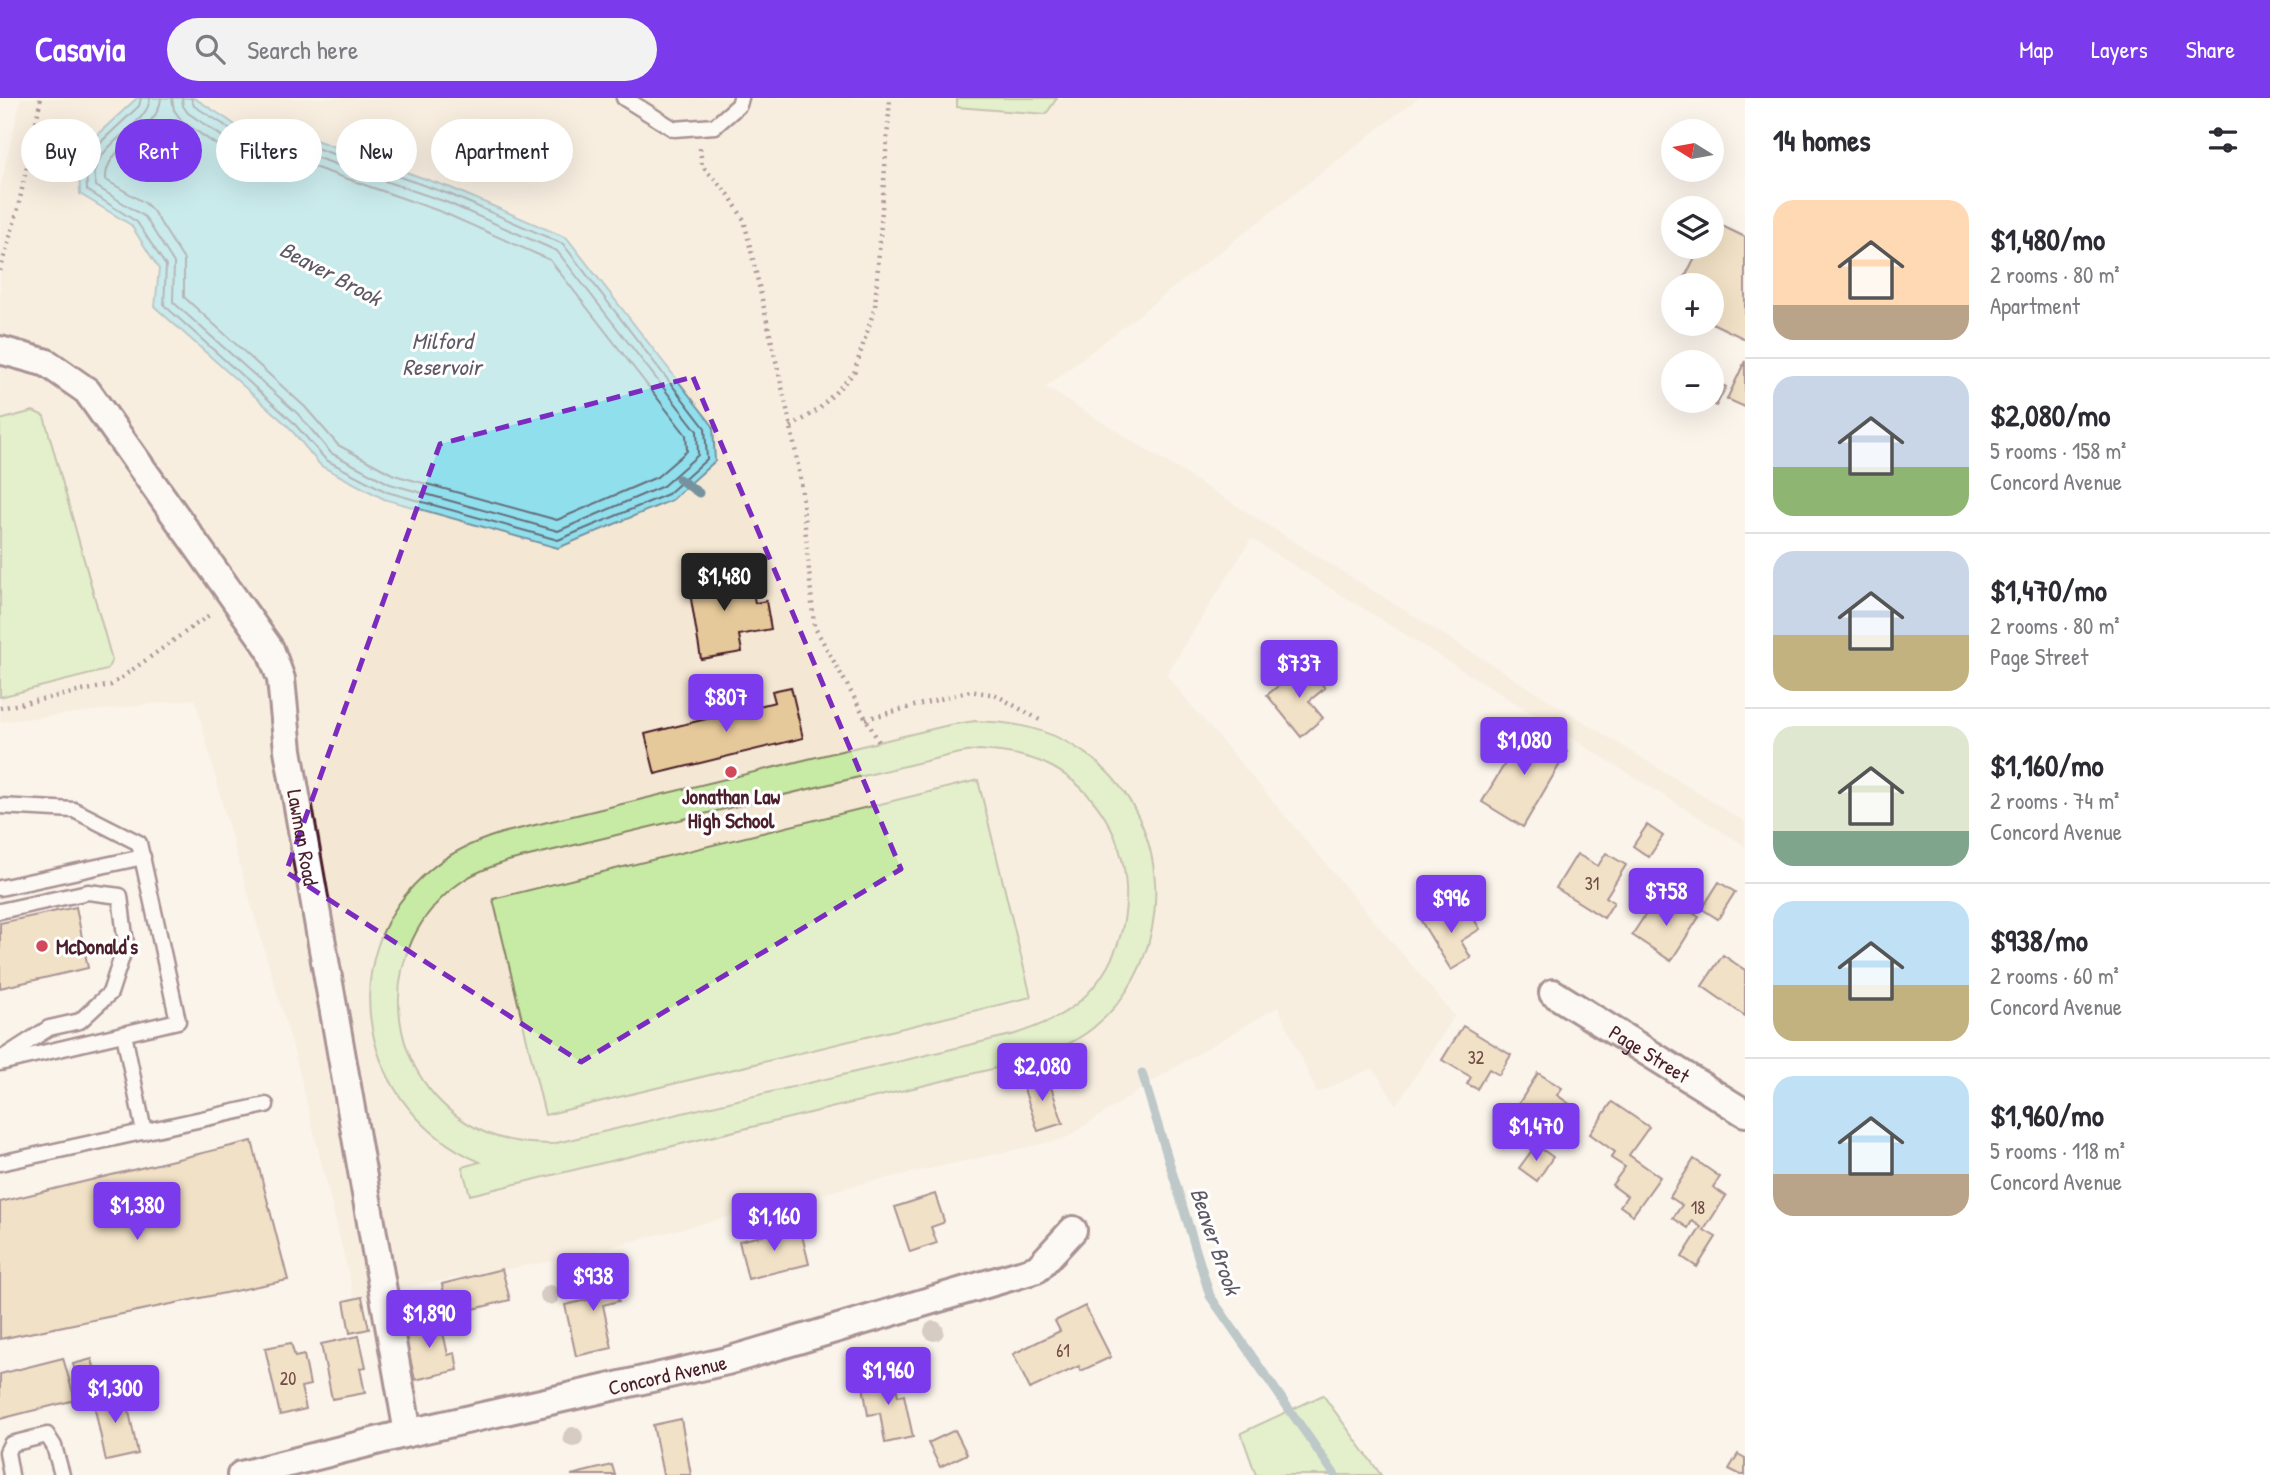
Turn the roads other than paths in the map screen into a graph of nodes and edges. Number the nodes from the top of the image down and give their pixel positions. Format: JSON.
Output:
{"nodes":[{"id":1,"x":624,"y":98,"type":"edge"},
{"id":2,"x":741,"y":98,"type":"edge"},
{"id":3,"x":0,"y":350,"type":"edge"},
{"id":4,"x":0,"y":806,"type":"edge"},
{"id":5,"x":143,"y":858,"type":"junction"},
{"id":6,"x":0,"y":888,"type":"edge"},
{"id":7,"x":0,"y":911,"type":"edge"},
{"id":8,"x":1553,"y":993,"type":"dead end"},
{"id":9,"x":124,"y":1034,"type":"junction"},
{"id":10,"x":0,"y":1061,"type":"edge"},
{"id":11,"x":266,"y":1105,"type":"dead end"},
{"id":12,"x":1745,"y":1113,"type":"edge"},
{"id":13,"x":144,"y":1132,"type":"junction"},
{"id":14,"x":0,"y":1163,"type":"edge"},
{"id":15,"x":1073,"y":1230,"type":"dead end"},
{"id":16,"x":408,"y":1433,"type":"junction"},
{"id":17,"x":11,"y":1475,"type":"edge"},
{"id":18,"x":62,"y":1475,"type":"edge"},
{"id":19,"x":241,"y":1475,"type":"edge"}],
"edges":[{"from":1,"to":2,"type":"lane"},
{"from":3,"to":16,"type":"street","name":"Lawman Road"},
{"from":4,"to":5,"type":"lane"},
{"from":5,"to":6,"type":"lane"},
{"from":5,"to":9,"type":"lane"},
{"from":7,"to":10,"type":"lane"},
{"from":8,"to":12,"type":"street","name":"Page Street"},
{"from":9,"to":10,"type":"lane"},
{"from":9,"to":13,"type":"lane"},
{"from":11,"to":13,"type":"lane"},
{"from":13,"to":14,"type":"lane"},
{"from":15,"to":16,"type":"street","name":"Concord Avenue"},
{"from":16,"to":19,"type":"street","name":"Concord Avenue"},
{"from":17,"to":18,"type":"lane"}]}
